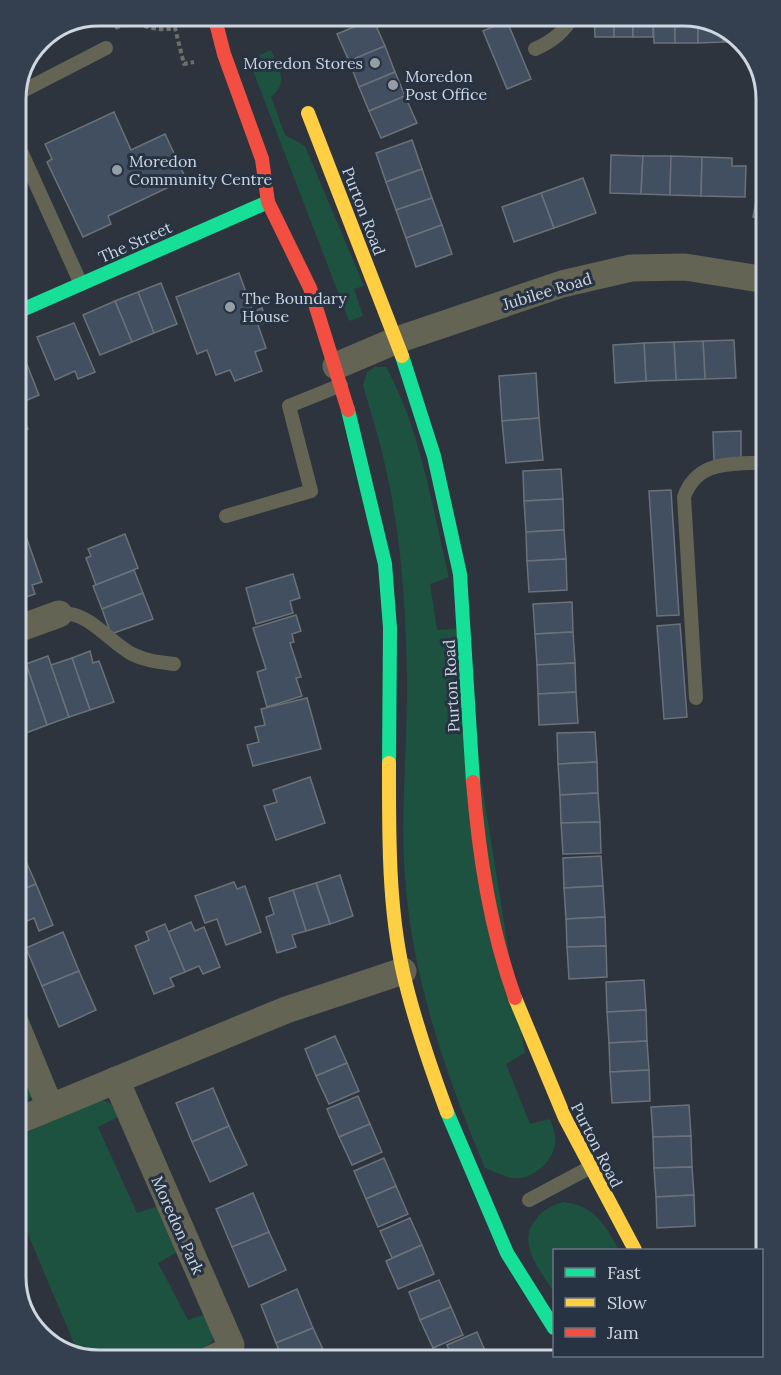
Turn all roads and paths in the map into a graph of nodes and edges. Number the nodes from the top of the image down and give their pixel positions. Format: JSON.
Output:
{"nodes":[{"id":1,"x":124,"y":25,"type":"edge"},
{"id":2,"x":141,"y":25,"type":"edge"},
{"id":3,"x":217,"y":25,"type":"edge"},
{"id":4,"x":568,"y":26,"type":"edge"},
{"id":5,"x":106,"y":48,"type":"joint"},
{"id":6,"x":535,"y":49,"type":"dead end"},
{"id":7,"x":224,"y":54,"type":"junction"},
{"id":8,"x":26,"y":89,"type":"edge"},
{"id":9,"x":308,"y":113,"type":"dead end"},
{"id":10,"x":26,"y":162,"type":"edge"},
{"id":11,"x":268,"y":202,"type":"junction"},
{"id":12,"x":756,"y":278,"type":"edge"},
{"id":13,"x":81,"y":284,"type":"junction"},
{"id":14,"x":26,"y":308,"type":"edge"},
{"id":15,"x":397,"y":340,"type":"junction"},
{"id":16,"x":339,"y":375,"type":"junction"},
{"id":17,"x":756,"y":463,"type":"edge"},
{"id":18,"x":226,"y":516,"type":"dead end"},
{"id":19,"x":59,"y":614,"type":"joint"},
{"id":20,"x":26,"y":626,"type":"edge"},
{"id":21,"x":174,"y":664,"type":"dead end"},
{"id":22,"x":696,"y":698,"type":"dead end"},
{"id":23,"x":403,"y":971,"type":"junction"},
{"id":24,"x":25,"y":1047,"type":"edge"},
{"id":25,"x":116,"y":1080,"type":"junction"},
{"id":26,"x":50,"y":1107,"type":"junction"},
{"id":27,"x":25,"y":1118,"type":"edge"},
{"id":28,"x":589,"y":1168,"type":"junction"},
{"id":29,"x":529,"y":1200,"type":"dead end"},
{"id":30,"x":634,"y":1249,"type":"edge"},
{"id":31,"x":553,"y":1325,"type":"edge"},
{"id":32,"x":228,"y":1349,"type":"edge"}],
"edges":[{"from":1,"to":5,"type":"path"},
{"from":2,"to":7,"type":"path"},
{"from":3,"to":7,"type":"street"},
{"from":4,"to":6,"type":"lane"},
{"from":5,"to":8,"type":"lane"},
{"from":7,"to":11,"type":"street"},
{"from":9,"to":15,"type":"street","name":"Purton Road"},
{"from":10,"to":13,"type":"lane"},
{"from":11,"to":13,"type":"street","name":"The Street"},
{"from":11,"to":16,"type":"street"},
{"from":12,"to":15,"type":"street","name":"Jubilee Road"},
{"from":13,"to":14,"type":"street","name":"The Street"},
{"from":15,"to":16,"type":"street","name":"Jubilee Road"},
{"from":15,"to":28,"type":"street","name":"Purton Road"},
{"from":16,"to":18,"type":"lane"},
{"from":16,"to":23,"type":"street"},
{"from":17,"to":22,"type":"lane"},
{"from":19,"to":20,"type":"street"},
{"from":19,"to":21,"type":"lane"},
{"from":23,"to":25,"type":"street"},
{"from":23,"to":31,"type":"street"},
{"from":24,"to":26,"type":"street"},
{"from":25,"to":26,"type":"street"},
{"from":25,"to":32,"type":"street","name":"Moredon Park"},
{"from":26,"to":27,"type":"street"},
{"from":28,"to":29,"type":"lane"},
{"from":28,"to":30,"type":"street","name":"Purton Road"}]}
